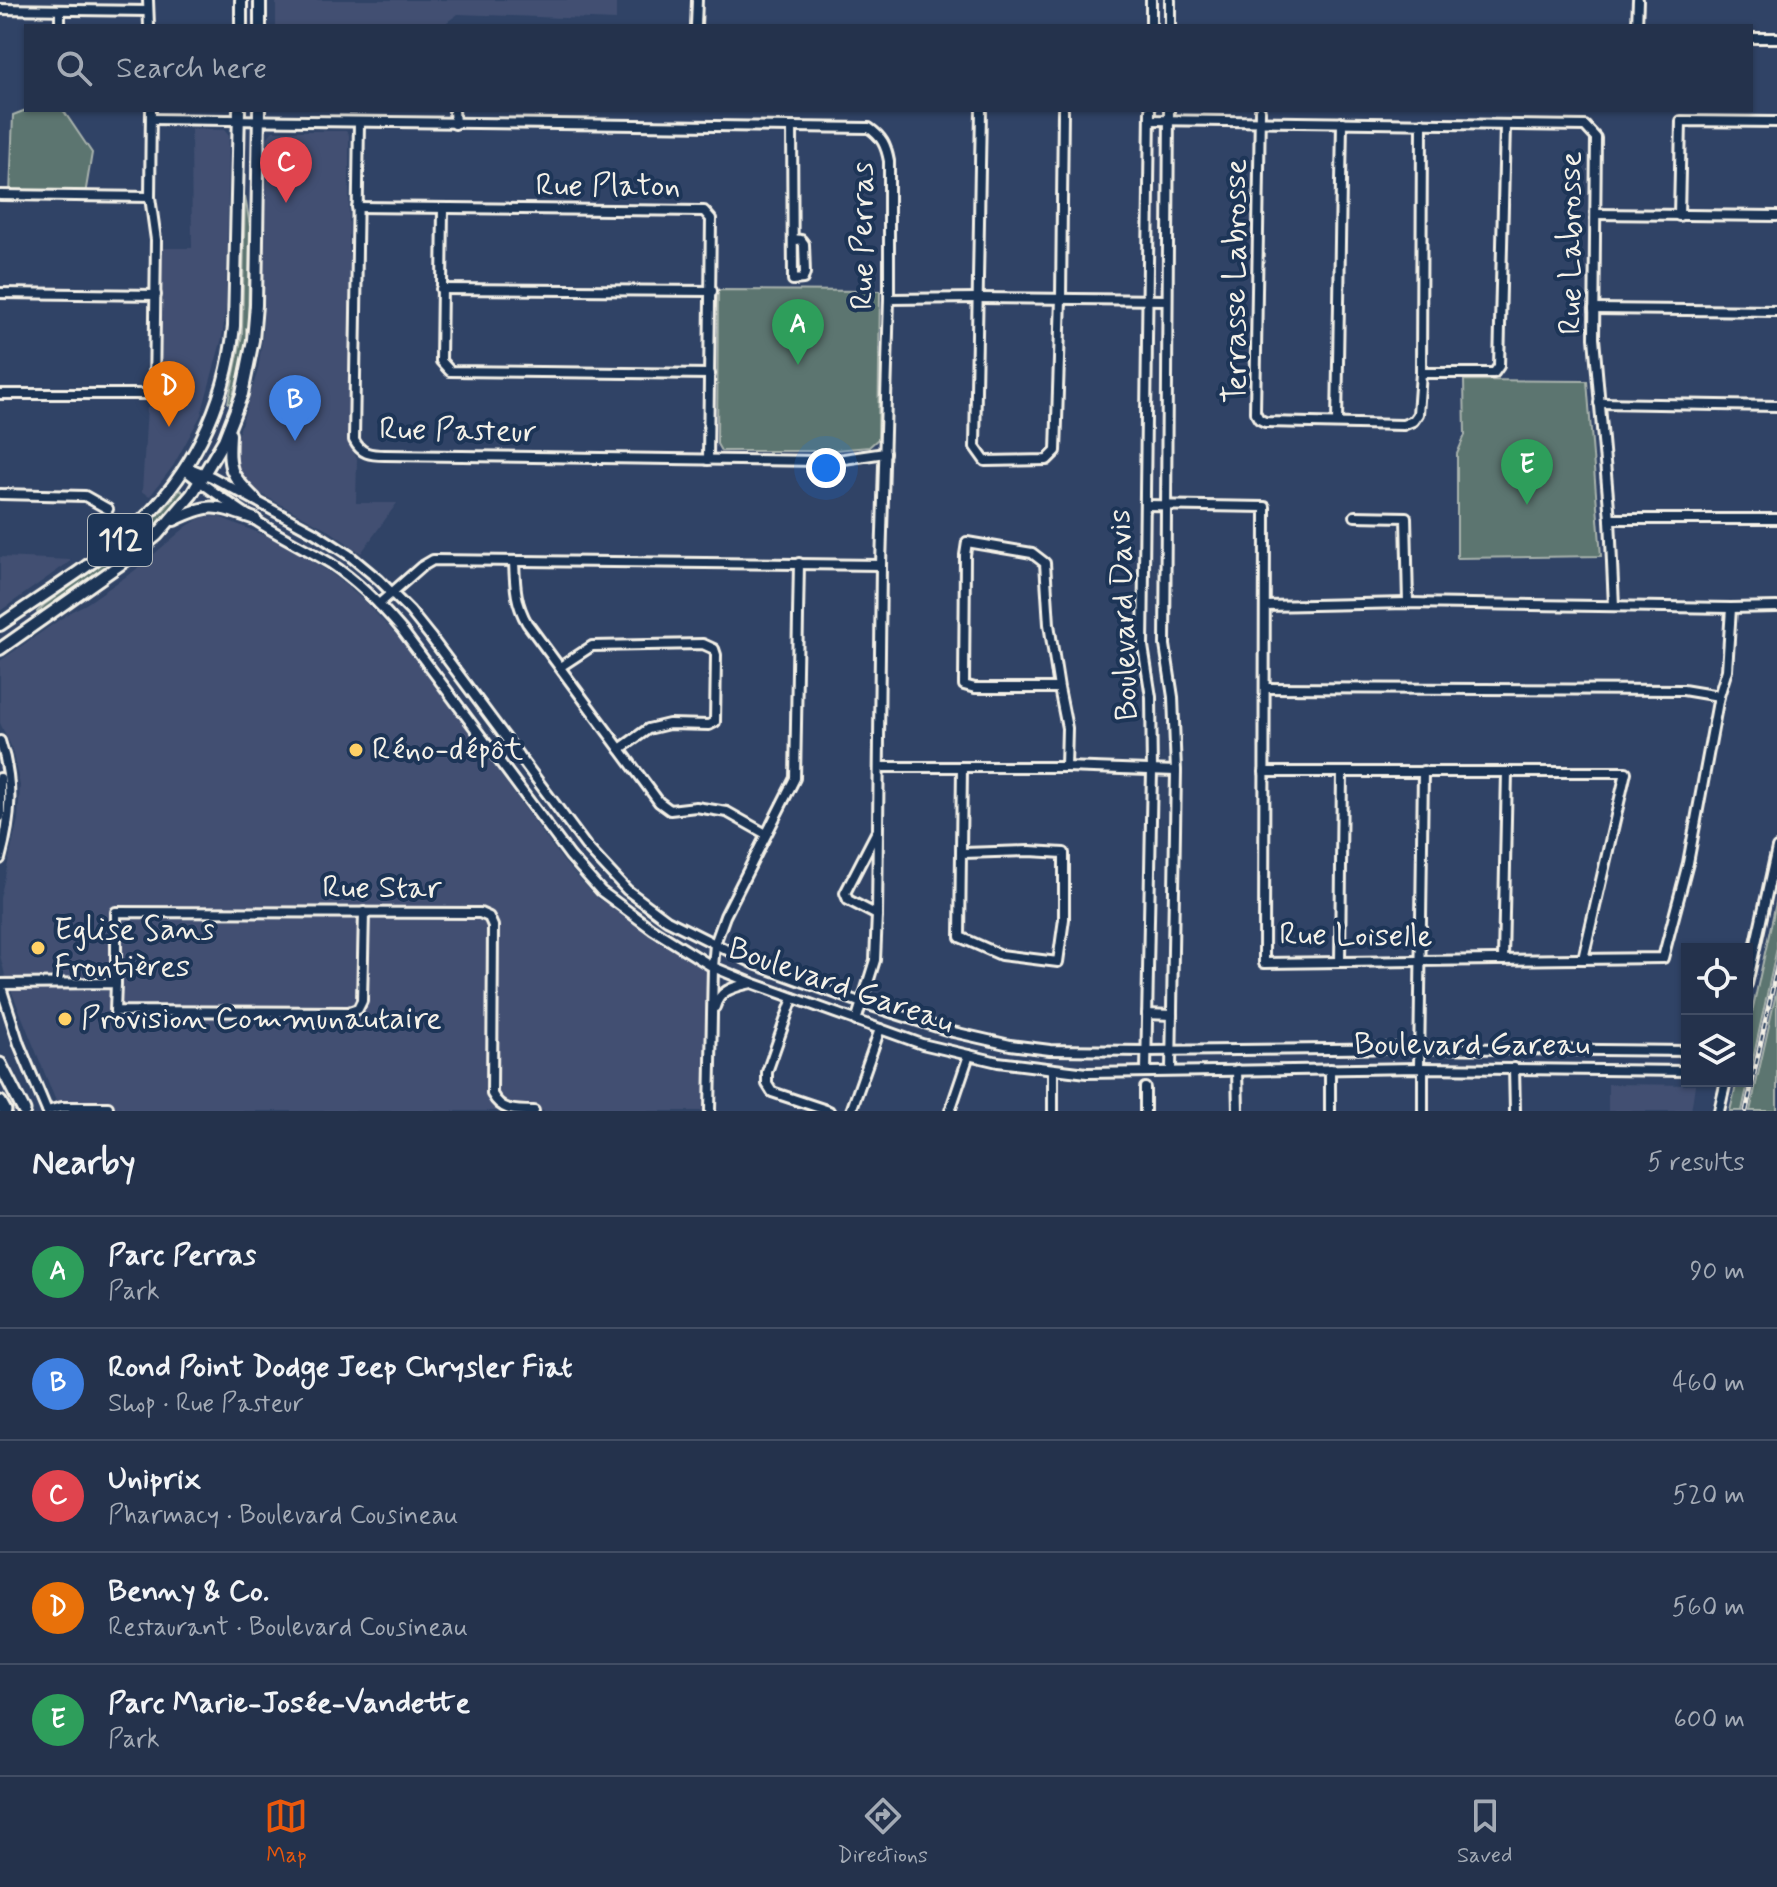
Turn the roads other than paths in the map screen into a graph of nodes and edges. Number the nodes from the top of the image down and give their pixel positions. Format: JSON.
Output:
{"nodes":[{"id":1,"x":148,"y":0,"type":"edge"},
{"id":2,"x":241,"y":0,"type":"edge"},
{"id":3,"x":260,"y":0,"type":"edge"},
{"id":4,"x":697,"y":0,"type":"edge"},
{"id":5,"x":1151,"y":0,"type":"edge"},
{"id":6,"x":1170,"y":0,"type":"edge"},
{"id":7,"x":1638,"y":0,"type":"edge"},
{"id":8,"x":0,"y":9,"type":"edge"},
{"id":9,"x":60,"y":10,"type":"junction"},
{"id":10,"x":148,"y":11,"type":"junction"},
{"id":11,"x":60,"y":24,"type":"edge"},
{"id":12,"x":149,"y":24,"type":"edge"},
{"id":13,"x":241,"y":24,"type":"edge"},
{"id":14,"x":260,"y":24,"type":"edge"},
{"id":15,"x":696,"y":24,"type":"edge"},
{"id":16,"x":1151,"y":24,"type":"edge"},
{"id":17,"x":1170,"y":24,"type":"edge"},
{"id":18,"x":1637,"y":24,"type":"edge"},
{"id":19,"x":1753,"y":38,"type":"edge"},
{"id":20,"x":1777,"y":38,"type":"edge"},
{"id":21,"x":454,"y":112,"type":"edge"},
{"id":22,"x":981,"y":112,"type":"edge"},
{"id":23,"x":1063,"y":112,"type":"edge"},
{"id":24,"x":1260,"y":112,"type":"edge"},
{"id":25,"x":151,"y":115,"type":"edge"},
{"id":26,"x":239,"y":115,"type":"edge"},
{"id":27,"x":1150,"y":115,"type":"edge"},
{"id":28,"x":1169,"y":115,"type":"edge"},
{"id":29,"x":259,"y":116,"type":"edge"},
{"id":30,"x":1260,"y":121,"type":"junction"},
{"id":31,"x":359,"y":122,"type":"junction"},
{"id":32,"x":1342,"y":122,"type":"junction"},
{"id":33,"x":1777,"y":122,"type":"edge"},
{"id":34,"x":1422,"y":123,"type":"junction"},
{"id":35,"x":455,"y":124,"type":"junction"},
{"id":36,"x":1505,"y":125,"type":"junction"},
{"id":37,"x":792,"y":127,"type":"junction"},
{"id":38,"x":0,"y":195,"type":"edge"},
{"id":39,"x":150,"y":197,"type":"junction"},
{"id":40,"x":357,"y":207,"type":"junction"},
{"id":41,"x":443,"y":209,"type":"junction"},
{"id":42,"x":1596,"y":214,"type":"junction"},
{"id":43,"x":1679,"y":216,"type":"junction"},
{"id":44,"x":1777,"y":216,"type":"edge"},
{"id":45,"x":793,"y":239,"type":"dead end"},
{"id":46,"x":441,"y":289,"type":"junction"},
{"id":47,"x":712,"y":291,"type":"junction"},
{"id":48,"x":0,"y":293,"type":"edge"},
{"id":49,"x":156,"y":295,"type":"junction"},
{"id":50,"x":978,"y":298,"type":"junction"},
{"id":51,"x":1061,"y":298,"type":"junction"},
{"id":52,"x":889,"y":299,"type":"junction"},
{"id":53,"x":1148,"y":299,"type":"junction"},
{"id":54,"x":1167,"y":300,"type":"junction"},
{"id":55,"x":1594,"y":309,"type":"junction"},
{"id":56,"x":1777,"y":311,"type":"edge"},
{"id":57,"x":1421,"y":373,"type":"junction"},
{"id":58,"x":710,"y":374,"type":"junction"},
{"id":59,"x":0,"y":394,"type":"edge"},
{"id":60,"x":1599,"y":403,"type":"junction"},
{"id":61,"x":1777,"y":406,"type":"edge"},
{"id":62,"x":1337,"y":423,"type":"junction"},
{"id":63,"x":230,"y":426,"type":"junction"},
{"id":64,"x":885,"y":453,"type":"junction"},
{"id":65,"x":708,"y":460,"type":"junction"},
{"id":66,"x":186,"y":468,"type":"junction"},
{"id":67,"x":203,"y":478,"type":"junction"},
{"id":68,"x":0,"y":494,"type":"edge"},
{"id":69,"x":255,"y":499,"type":"junction"},
{"id":70,"x":1165,"y":504,"type":"junction"},
{"id":71,"x":1145,"y":505,"type":"junction"},
{"id":72,"x":108,"y":509,"type":"dead end"},
{"id":73,"x":1355,"y":516,"type":"dead end"},
{"id":74,"x":255,"y":519,"type":"junction"},
{"id":75,"x":1610,"y":519,"type":"junction"},
{"id":76,"x":1777,"y":519,"type":"edge"},
{"id":77,"x":169,"y":522,"type":"junction"},
{"id":78,"x":514,"y":562,"type":"junction"},
{"id":79,"x":799,"y":563,"type":"junction"},
{"id":80,"x":881,"y":565,"type":"junction"},
{"id":81,"x":392,"y":593,"type":"junction"},
{"id":82,"x":1408,"y":603,"type":"junction"},
{"id":83,"x":379,"y":604,"type":"junction"},
{"id":84,"x":1265,"y":606,"type":"junction"},
{"id":85,"x":1614,"y":606,"type":"junction"},
{"id":86,"x":1777,"y":607,"type":"edge"},
{"id":87,"x":1731,"y":608,"type":"junction"},
{"id":88,"x":0,"y":625,"type":"edge"},
{"id":89,"x":0,"y":649,"type":"edge"},
{"id":90,"x":560,"y":667,"type":"junction"},
{"id":91,"x":1059,"y":688,"type":"junction"},
{"id":92,"x":1266,"y":688,"type":"junction"},
{"id":93,"x":1719,"y":696,"type":"junction"},
{"id":94,"x":0,"y":741,"type":"edge"},
{"id":95,"x":620,"y":749,"type":"junction"},
{"id":96,"x":879,"y":767,"type":"junction"},
{"id":97,"x":962,"y":767,"type":"junction"},
{"id":98,"x":1066,"y":767,"type":"junction"},
{"id":99,"x":1152,"y":770,"type":"junction"},
{"id":100,"x":1176,"y":771,"type":"junction"},
{"id":101,"x":1423,"y":771,"type":"junction"},
{"id":102,"x":1264,"y":772,"type":"junction"},
{"id":103,"x":1342,"y":772,"type":"junction"},
{"id":104,"x":1507,"y":772,"type":"junction"},
{"id":105,"x":0,"y":778,"type":"edge"},
{"id":106,"x":0,"y":817,"type":"edge"},
{"id":107,"x":878,"y":829,"type":"junction"},
{"id":108,"x":766,"y":834,"type":"junction"},
{"id":109,"x":1777,"y":848,"type":"edge"},
{"id":110,"x":963,"y":853,"type":"junction"},
{"id":111,"x":0,"y":859,"type":"edge"},
{"id":112,"x":364,"y":912,"type":"junction"},
{"id":113,"x":877,"y":915,"type":"junction"},
{"id":114,"x":715,"y":944,"type":"junction"},
{"id":115,"x":1753,"y":957,"type":"edge"},
{"id":116,"x":1583,"y":959,"type":"junction"},
{"id":117,"x":1503,"y":960,"type":"junction"},
{"id":118,"x":1340,"y":962,"type":"junction"},
{"id":119,"x":1420,"y":962,"type":"junction"},
{"id":120,"x":713,"y":967,"type":"junction"},
{"id":121,"x":116,"y":983,"type":"junction"},
{"id":122,"x":752,"y":983,"type":"junction"},
{"id":123,"x":0,"y":984,"type":"edge"},
{"id":124,"x":793,"y":998,"type":"junction"},
{"id":125,"x":862,"y":1003,"type":"junction"},
{"id":126,"x":1147,"y":1014,"type":"junction"},
{"id":127,"x":1172,"y":1015,"type":"junction"},
{"id":128,"x":713,"y":1019,"type":"junction"},
{"id":129,"x":856,"y":1021,"type":"junction"},
{"id":130,"x":880,"y":1029,"type":"junction"},
{"id":131,"x":1419,"y":1048,"type":"junction"},
{"id":132,"x":1147,"y":1051,"type":"junction"},
{"id":133,"x":1171,"y":1051,"type":"junction"},
{"id":134,"x":1681,"y":1051,"type":"edge"},
{"id":135,"x":969,"y":1055,"type":"junction"},
{"id":136,"x":0,"y":1064,"type":"edge"},
{"id":137,"x":1421,"y":1068,"type":"junction"},
{"id":138,"x":1514,"y":1068,"type":"junction"},
{"id":139,"x":1330,"y":1069,"type":"junction"},
{"id":140,"x":1053,"y":1070,"type":"junction"},
{"id":141,"x":1171,"y":1070,"type":"junction"},
{"id":142,"x":1237,"y":1070,"type":"junction"},
{"id":143,"x":1146,"y":1071,"type":"junction"},
{"id":144,"x":1681,"y":1071,"type":"edge"},
{"id":145,"x":1725,"y":1087,"type":"edge"},
{"id":146,"x":1145,"y":1088,"type":"dead end"},
{"id":147,"x":0,"y":1102,"type":"edge"},
{"id":148,"x":108,"y":1107,"type":"dead end"},
{"id":149,"x":5,"y":1111,"type":"edge"},
{"id":150,"x":24,"y":1111,"type":"edge"},
{"id":151,"x":47,"y":1111,"type":"edge"},
{"id":152,"x":534,"y":1111,"type":"edge"},
{"id":153,"x":710,"y":1111,"type":"edge"},
{"id":154,"x":829,"y":1111,"type":"edge"},
{"id":155,"x":851,"y":1111,"type":"edge"},
{"id":156,"x":950,"y":1111,"type":"edge"},
{"id":157,"x":1053,"y":1111,"type":"edge"},
{"id":158,"x":1145,"y":1111,"type":"edge"},
{"id":159,"x":1238,"y":1111,"type":"edge"},
{"id":160,"x":1330,"y":1111,"type":"edge"},
{"id":161,"x":1423,"y":1111,"type":"edge"},
{"id":162,"x":1515,"y":1111,"type":"edge"},
{"id":163,"x":1719,"y":1111,"type":"edge"}],
"edges":[{"from":1,"to":10,"type":"street"},
{"from":2,"to":13,"type":"main road"},
{"from":3,"to":14,"type":"main road"},
{"from":4,"to":15,"type":"street"},
{"from":5,"to":16,"type":"street"},
{"from":6,"to":17,"type":"street"},
{"from":7,"to":18,"type":"street"},
{"from":8,"to":9,"type":"street"},
{"from":9,"to":10,"type":"street"},
{"from":9,"to":11,"type":"street"},
{"from":10,"to":12,"type":"street"},
{"from":19,"to":20,"type":"street"},
{"from":21,"to":35,"type":"street"},
{"from":22,"to":50,"type":"street"},
{"from":23,"to":51,"type":"street"},
{"from":24,"to":30,"type":"street","name":"Terrasse Labrosse"},
{"from":25,"to":26,"type":"street","name":"Rue Perras"},
{"from":25,"to":39,"type":"street"},
{"from":26,"to":29,"type":"street","name":"Rue Perras"},
{"from":26,"to":66,"type":"main road","number":"112"},
{"from":27,"to":28,"type":"street","name":"Rue Labrosse"},
{"from":27,"to":53,"type":"street","name":"Boulevard Davis"},
{"from":28,"to":30,"type":"street","name":"Rue Labrosse"},
{"from":28,"to":54,"type":"street","name":"Boulevard Davis"},
{"from":29,"to":31,"type":"street","name":"Rue Perras"},
{"from":29,"to":63,"type":"main road","number":"112"},
{"from":30,"to":32,"type":"street","name":"Rue Labrosse"},
{"from":30,"to":62,"type":"street","name":"Terrasse Labrosse"},
{"from":31,"to":35,"type":"street","name":"Rue Perras"},
{"from":31,"to":40,"type":"street","name":"Rue Pasteur"},
{"from":32,"to":34,"type":"street","name":"Rue Labrosse"},
{"from":32,"to":62,"type":"street"},
{"from":33,"to":43,"type":"street"},
{"from":34,"to":36,"type":"street","name":"Rue Labrosse"},
{"from":34,"to":57,"type":"street","name":"Terrasse Labrosse"},
{"from":35,"to":37,"type":"street","name":"Rue Perras"},
{"from":36,"to":42,"type":"street","name":"Rue Labrosse"},
{"from":36,"to":57,"type":"street"},
{"from":37,"to":45,"type":"street"},
{"from":37,"to":52,"type":"street","name":"Rue Perras"},
{"from":38,"to":39,"type":"street"},
{"from":39,"to":49,"type":"street"},
{"from":40,"to":41,"type":"street","name":"Rue Platon"},
{"from":40,"to":65,"type":"street","name":"Rue Pasteur"},
{"from":41,"to":46,"type":"street"},
{"from":41,"to":47,"type":"street","name":"Rue Platon"},
{"from":42,"to":43,"type":"street"},
{"from":42,"to":55,"type":"street","name":"Rue Labrosse"},
{"from":43,"to":44,"type":"street"},
{"from":46,"to":47,"type":"street"},
{"from":46,"to":58,"type":"street"},
{"from":47,"to":58,"type":"street","name":"Rue Platon"},
{"from":48,"to":49,"type":"street"},
{"from":49,"to":59,"type":"street"},
{"from":50,"to":51,"type":"street"},
{"from":50,"to":51,"type":"street"},
{"from":50,"to":52,"type":"street"},
{"from":51,"to":53,"type":"street"},
{"from":52,"to":64,"type":"street","name":"Rue Perras"},
{"from":53,"to":54,"type":"street"},
{"from":53,"to":71,"type":"street","name":"Boulevard Davis"},
{"from":54,"to":70,"type":"street","name":"Boulevard Davis"},
{"from":55,"to":56,"type":"street"},
{"from":55,"to":60,"type":"street","name":"Rue Labrosse"},
{"from":57,"to":62,"type":"street","name":"Terrasse Labrosse"},
{"from":58,"to":65,"type":"street","name":"Rue Platon"},
{"from":60,"to":61,"type":"street"},
{"from":60,"to":75,"type":"street","name":"Rue Labrosse"},
{"from":63,"to":67,"type":"main road","number":"112"},
{"from":63,"to":69,"type":"main road"},
{"from":64,"to":65,"type":"street","name":"Rue Pasteur"},
{"from":64,"to":80,"type":"street","name":"Rue Perras"},
{"from":66,"to":67,"type":"street","name":"Boulevard Gareau"},
{"from":66,"to":88,"type":"main road","number":"112"},
{"from":67,"to":69,"type":"street","name":"Boulevard Gareau"},
{"from":67,"to":74,"type":"street","name":"Boulevard Gareau"},
{"from":67,"to":77,"type":"main road","number":"112"},
{"from":68,"to":72,"type":"street"},
{"from":69,"to":81,"type":"street","name":"Boulevard Gareau"},
{"from":70,"to":71,"type":"street","name":"Rue Loiselle"},
{"from":70,"to":84,"type":"street","name":"Rue Loiselle"},
{"from":70,"to":100,"type":"street","name":"Boulevard Davis"},
{"from":71,"to":99,"type":"street","name":"Boulevard Davis"},
{"from":73,"to":82,"type":"street"},
{"from":74,"to":77,"type":"main road"},
{"from":74,"to":83,"type":"street","name":"Boulevard Gareau"},
{"from":75,"to":76,"type":"street"},
{"from":75,"to":85,"type":"street","name":"Rue Labrosse"},
{"from":77,"to":89,"type":"main road","number":"112"},
{"from":78,"to":79,"type":"street"},
{"from":78,"to":81,"type":"street"},
{"from":78,"to":90,"type":"street"},
{"from":79,"to":80,"type":"street"},
{"from":79,"to":108,"type":"street"},
{"from":80,"to":96,"type":"street","name":"Rue Perras"},
{"from":81,"to":83,"type":"street"},
{"from":81,"to":114,"type":"street","name":"Boulevard Gareau"},
{"from":82,"to":84,"type":"street"},
{"from":82,"to":85,"type":"street"},
{"from":83,"to":120,"type":"street","name":"Boulevard Gareau"},
{"from":84,"to":92,"type":"street","name":"Rue Loiselle"},
{"from":85,"to":87,"type":"street"},
{"from":86,"to":87,"type":"street"},
{"from":87,"to":93,"type":"street","name":"Rue Loiselle"},
{"from":90,"to":95,"type":"street"},
{"from":90,"to":95,"type":"street"},
{"from":91,"to":91,"type":"street"},
{"from":91,"to":98,"type":"street"},
{"from":92,"to":93,"type":"street"},
{"from":92,"to":102,"type":"street","name":"Rue Loiselle"},
{"from":93,"to":116,"type":"street","name":"Rue Loiselle"},
{"from":94,"to":111,"type":"street"},
{"from":95,"to":108,"type":"street"},
{"from":96,"to":97,"type":"street"},
{"from":96,"to":107,"type":"street","name":"Rue Perras"},
{"from":97,"to":98,"type":"street"},
{"from":97,"to":110,"type":"street"},
{"from":98,"to":99,"type":"street"},
{"from":99,"to":100,"type":"street"},
{"from":99,"to":126,"type":"street","name":"Boulevard Davis"},
{"from":100,"to":127,"type":"street","name":"Boulevard Davis"},
{"from":101,"to":103,"type":"street"},
{"from":101,"to":104,"type":"street"},
{"from":101,"to":119,"type":"street"},
{"from":102,"to":103,"type":"street"},
{"from":102,"to":118,"type":"street","name":"Rue Loiselle"},
{"from":103,"to":118,"type":"street"},
{"from":104,"to":116,"type":"street"},
{"from":104,"to":117,"type":"street"},
{"from":105,"to":106,"type":"street"},
{"from":107,"to":113,"type":"street","name":"Rue Perras"},
{"from":107,"to":113,"type":"street","name":"Rue Perras"},
{"from":108,"to":114,"type":"street"},
{"from":109,"to":115,"type":"street"},
{"from":110,"to":110,"type":"street"},
{"from":112,"to":121,"type":"street","name":"Rue Star"},
{"from":112,"to":121,"type":"street"},
{"from":112,"to":152,"type":"street","name":"Rue Star"},
{"from":113,"to":125,"type":"street","name":"Rue Perras"},
{"from":114,"to":120,"type":"street"},
{"from":114,"to":125,"type":"street","name":"Boulevard Gareau"},
{"from":116,"to":117,"type":"street","name":"Rue Loiselle"},
{"from":117,"to":119,"type":"street","name":"Rue Loiselle"},
{"from":118,"to":119,"type":"street","name":"Rue Loiselle"},
{"from":119,"to":131,"type":"street"},
{"from":120,"to":122,"type":"street","name":"Boulevard Gareau"},
{"from":120,"to":128,"type":"street"},
{"from":121,"to":123,"type":"street"},
{"from":122,"to":124,"type":"street","name":"Boulevard Gareau"},
{"from":122,"to":128,"type":"street"},
{"from":123,"to":151,"type":"street"},
{"from":124,"to":129,"type":"street","name":"Boulevard Gareau"},
{"from":124,"to":154,"type":"street"},
{"from":125,"to":129,"type":"street","name":"Rue Perras"},
{"from":125,"to":132,"type":"street","name":"Boulevard Gareau"},
{"from":126,"to":127,"type":"street"},
{"from":126,"to":132,"type":"street","name":"Boulevard Davis"},
{"from":127,"to":133,"type":"street","name":"Boulevard Davis"},
{"from":128,"to":153,"type":"street"},
{"from":129,"to":130,"type":"street","name":"Boulevard Gareau"},
{"from":130,"to":135,"type":"street","name":"Boulevard Gareau"},
{"from":130,"to":155,"type":"street"},
{"from":131,"to":133,"type":"street","name":"Boulevard Gareau"},
{"from":131,"to":134,"type":"street","name":"Boulevard Gareau"},
{"from":131,"to":137,"type":"street"},
{"from":132,"to":133,"type":"street","name":"Boulevard Gareau"},
{"from":132,"to":143,"type":"street","name":"Boulevard Davis"},
{"from":133,"to":141,"type":"street","name":"Boulevard Davis"},
{"from":135,"to":140,"type":"street","name":"Boulevard Gareau"},
{"from":135,"to":156,"type":"street"},
{"from":136,"to":150,"type":"highway"},
{"from":137,"to":138,"type":"street","name":"Boulevard Gareau"},
{"from":137,"to":139,"type":"street","name":"Boulevard Gareau"},
{"from":137,"to":161,"type":"street"},
{"from":138,"to":144,"type":"street","name":"Boulevard Gareau"},
{"from":138,"to":162,"type":"street"},
{"from":139,"to":142,"type":"street","name":"Boulevard Gareau"},
{"from":139,"to":160,"type":"street"},
{"from":140,"to":143,"type":"street","name":"Boulevard Gareau"},
{"from":140,"to":157,"type":"street"},
{"from":141,"to":142,"type":"street","name":"Boulevard Gareau"},
{"from":141,"to":143,"type":"street","name":"Boulevard Gareau"},
{"from":142,"to":159,"type":"street"},
{"from":145,"to":163,"type":"street"},
{"from":146,"to":158,"type":"street"},
{"from":147,"to":149,"type":"highway"},
{"from":148,"to":151,"type":"street"}]}
